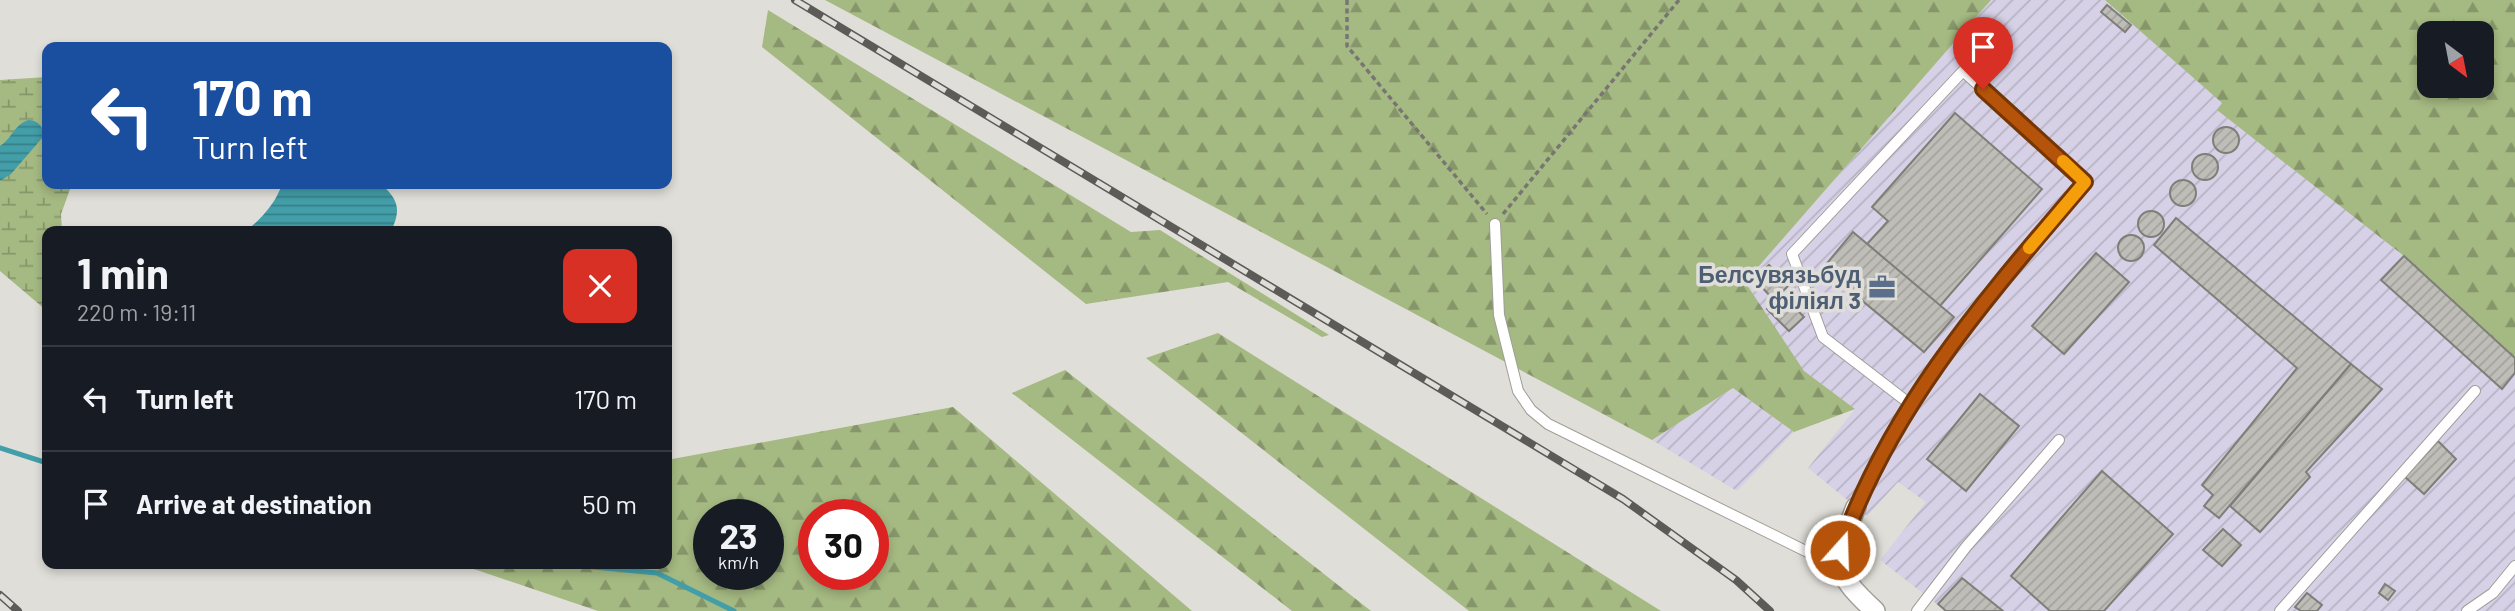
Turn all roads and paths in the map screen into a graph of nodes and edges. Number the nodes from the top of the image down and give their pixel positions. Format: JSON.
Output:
{"nodes":[{"id":1,"x":1347,"y":0,"type":"edge"},
{"id":2,"x":1679,"y":0,"type":"edge"},
{"id":3,"x":1495,"y":224,"type":"junction"},
{"id":4,"x":2475,"y":391,"type":"dead end"},
{"id":5,"x":1910,"y":404,"type":"junction"},
{"id":6,"x":2059,"y":440,"type":"dead end"},
{"id":7,"x":1856,"y":507,"type":"joint"},
{"id":8,"x":2515,"y":566,"type":"edge"},
{"id":9,"x":1840,"y":568,"type":"junction"},
{"id":10,"x":1875,"y":611,"type":"edge"},
{"id":11,"x":1917,"y":611,"type":"edge"},
{"id":12,"x":2280,"y":611,"type":"edge"},
{"id":13,"x":2467,"y":611,"type":"edge"}],
"edges":[{"from":1,"to":3,"type":"path"},
{"from":2,"to":3,"type":"path"},
{"from":3,"to":9,"type":"lane"},
{"from":4,"to":12,"type":"lane"},
{"from":5,"to":5,"type":"lane"},
{"from":5,"to":7,"type":"lane"},
{"from":6,"to":11,"type":"lane"},
{"from":7,"to":9,"type":"street"},
{"from":8,"to":13,"type":"lane"},
{"from":9,"to":10,"type":"street"}]}
